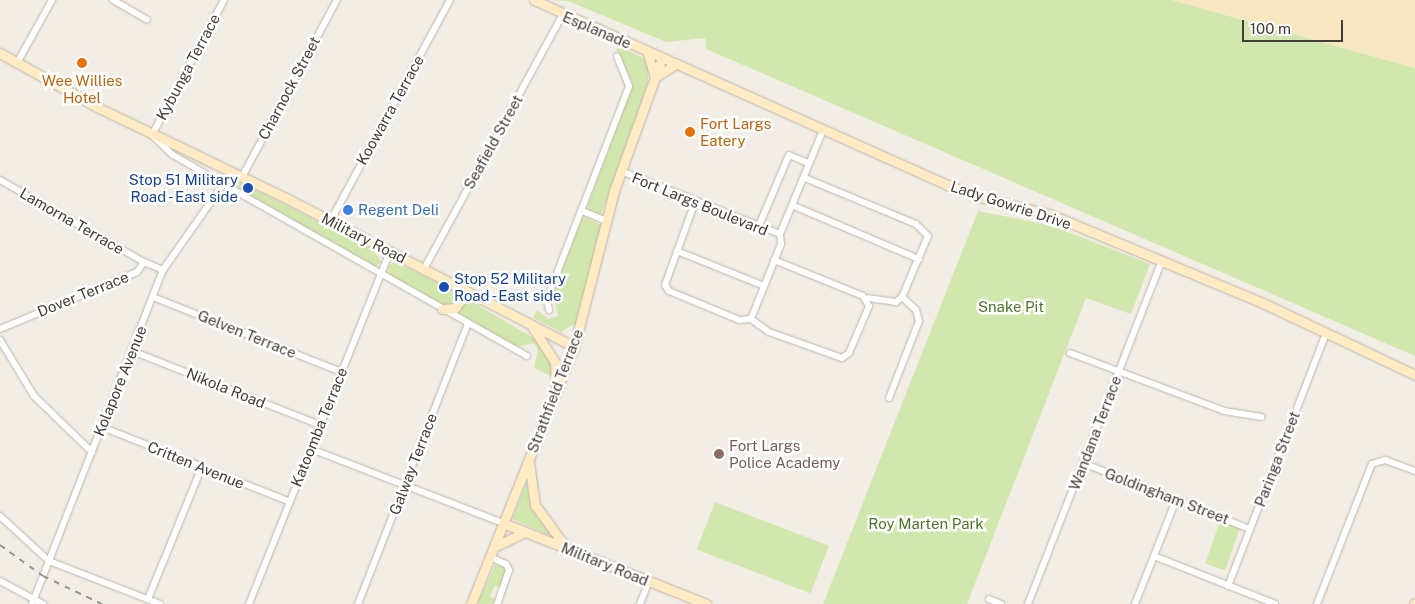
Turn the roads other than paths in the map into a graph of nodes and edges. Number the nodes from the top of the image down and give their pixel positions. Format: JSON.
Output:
{"nodes":[{"id":1,"x":52,"y":0,"type":"edge"},
{"id":2,"x":113,"y":0,"type":"edge"},
{"id":3,"x":224,"y":0,"type":"edge"},
{"id":4,"x":337,"y":0,"type":"edge"},
{"id":5,"x":450,"y":0,"type":"edge"},
{"id":6,"x":534,"y":0,"type":"edge"},
{"id":7,"x":562,"y":16,"type":"junction"},
{"id":8,"x":147,"y":20,"type":"dead end"},
{"id":9,"x":647,"y":51,"type":"junction"},
{"id":10,"x":0,"y":53,"type":"edge"},
{"id":11,"x":618,"y":56,"type":"dead end"},
{"id":12,"x":662,"y":58,"type":"junction"},
{"id":13,"x":17,"y":63,"type":"junction"},
{"id":14,"x":676,"y":64,"type":"junction"},
{"id":15,"x":655,"y":77,"type":"junction"},
{"id":16,"x":823,"y":130,"type":"junction"},
{"id":17,"x":152,"y":135,"type":"junction"},
{"id":18,"x":808,"y":163,"type":"junction"},
{"id":19,"x":621,"y":171,"type":"junction"},
{"id":20,"x":232,"y":172,"type":"junction"},
{"id":21,"x":242,"y":177,"type":"junction"},
{"id":22,"x":805,"y":178,"type":"junction"},
{"id":23,"x":0,"y":180,"type":"edge"},
{"id":24,"x":223,"y":184,"type":"junction"},
{"id":25,"x":695,"y":202,"type":"junction"},
{"id":26,"x":794,"y":206,"type":"junction"},
{"id":27,"x":582,"y":211,"type":"junction"},
{"id":28,"x":331,"y":220,"type":"junction"},
{"id":29,"x":607,"y":221,"type":"junction"},
{"id":30,"x":758,"y":228,"type":"junction"},
{"id":31,"x":780,"y":234,"type":"junction"},
{"id":32,"x":390,"y":251,"type":"junction"},
{"id":33,"x":676,"y":251,"type":"junction"},
{"id":34,"x":919,"y":259,"type":"junction"},
{"id":35,"x":774,"y":260,"type":"junction"},
{"id":36,"x":1162,"y":261,"type":"junction"},
{"id":37,"x":144,"y":262,"type":"junction"},
{"id":38,"x":424,"y":269,"type":"junction"},
{"id":39,"x":163,"y":270,"type":"junction"},
{"id":40,"x":380,"y":274,"type":"junction"},
{"id":41,"x":764,"y":286,"type":"junction"},
{"id":42,"x":466,"y":292,"type":"junction"},
{"id":43,"x":154,"y":297,"type":"junction"},
{"id":44,"x":902,"y":297,"type":"junction"},
{"id":45,"x":868,"y":298,"type":"junction"},
{"id":46,"x":442,"y":309,"type":"junction"},
{"id":47,"x":549,"y":310,"type":"dead end"},
{"id":48,"x":751,"y":319,"type":"junction"},
{"id":49,"x":468,"y":324,"type":"junction"},
{"id":50,"x":532,"y":327,"type":"junction"},
{"id":51,"x":0,"y":329,"type":"edge"},
{"id":52,"x":1326,"y":333,"type":"junction"},
{"id":53,"x":0,"y":340,"type":"edge"},
{"id":54,"x":574,"y":347,"type":"junction"},
{"id":55,"x":132,"y":351,"type":"junction"},
{"id":56,"x":1070,"y":353,"type":"dead end"},
{"id":57,"x":527,"y":356,"type":"dead end"},
{"id":58,"x":1119,"y":371,"type":"junction"},
{"id":59,"x":341,"y":372,"type":"junction"},
{"id":60,"x":1415,"y":375,"type":"edge"},
{"id":61,"x":556,"y":392,"type":"junction"},
{"id":62,"x":889,"y":398,"type":"dead end"},
{"id":63,"x":1262,"y":417,"type":"dead end"},
{"id":64,"x":320,"y":425,"type":"junction"},
{"id":65,"x":102,"y":427,"type":"junction"},
{"id":66,"x":311,"y":449,"type":"junction"},
{"id":67,"x":92,"y":452,"type":"junction"},
{"id":68,"x":529,"y":460,"type":"junction"},
{"id":69,"x":1083,"y":463,"type":"junction"},
{"id":70,"x":202,"y":467,"type":"junction"},
{"id":71,"x":1415,"y":471,"type":"edge"},
{"id":72,"x":405,"y":486,"type":"junction"},
{"id":73,"x":1176,"y":500,"type":"junction"},
{"id":74,"x":290,"y":502,"type":"junction"},
{"id":75,"x":0,"y":516,"type":"edge"},
{"id":76,"x":503,"y":523,"type":"junction"},
{"id":77,"x":1250,"y":529,"type":"junction"},
{"id":78,"x":525,"y":532,"type":"junction"},
{"id":79,"x":494,"y":547,"type":"junction"},
{"id":80,"x":566,"y":548,"type":"junction"},
{"id":81,"x":1154,"y":556,"type":"junction"},
{"id":82,"x":490,"y":557,"type":"junction"},
{"id":83,"x":49,"y":561,"type":"junction"},
{"id":84,"x":0,"y":581,"type":"edge"},
{"id":85,"x":648,"y":581,"type":"junction"},
{"id":86,"x":1228,"y":586,"type":"junction"},
{"id":87,"x":148,"y":599,"type":"junction"},
{"id":88,"x":989,"y":599,"type":"dead end"},
{"id":89,"x":33,"y":602,"type":"edge"},
{"id":90,"x":43,"y":604,"type":"edge"},
{"id":91,"x":160,"y":604,"type":"edge"},
{"id":92,"x":249,"y":604,"type":"edge"},
{"id":93,"x":358,"y":604,"type":"edge"},
{"id":94,"x":471,"y":604,"type":"edge"},
{"id":95,"x":498,"y":604,"type":"edge"},
{"id":96,"x":640,"y":604,"type":"edge"},
{"id":97,"x":707,"y":604,"type":"edge"},
{"id":98,"x":1001,"y":604,"type":"edge"},
{"id":99,"x":1028,"y":604,"type":"edge"},
{"id":100,"x":1135,"y":604,"type":"edge"},
{"id":101,"x":1275,"y":604,"type":"edge"},
{"id":102,"x":1317,"y":604,"type":"edge"}],
"edges":[{"from":1,"to":13,"type":"street"},
{"from":2,"to":8,"type":"street"},
{"from":3,"to":17,"type":"street","name":"Kybunga Terrace"},
{"from":4,"to":21,"type":"street","name":"Charnock Street"},
{"from":5,"to":28,"type":"street","name":"Koowarra Terrace"},
{"from":6,"to":7,"type":"main road","name":"Esplanade"},
{"from":7,"to":9,"type":"main road","name":"Esplanade"},
{"from":7,"to":38,"type":"street","name":"Seafield Street"},
{"from":9,"to":12,"type":"main road","name":"Esplanade"},
{"from":9,"to":15,"type":"main road"},
{"from":10,"to":13,"type":"main road","name":"Military Road"},
{"from":11,"to":27,"type":"street"},
{"from":12,"to":14,"type":"main road","name":"Lady Gowrie Drive"},
{"from":12,"to":15,"type":"main road","name":"Strathfield Terrace"},
{"from":13,"to":17,"type":"main road","name":"Military Road"},
{"from":14,"to":15,"type":"main road"},
{"from":14,"to":16,"type":"main road","name":"Lady Gowrie Drive"},
{"from":15,"to":19,"type":"main road","name":"Strathfield Terrace"},
{"from":16,"to":18,"type":"street"},
{"from":16,"to":36,"type":"main road","name":"Lady Gowrie Drive"},
{"from":17,"to":20,"type":"main road","name":"Military Road"},
{"from":17,"to":24,"type":"street","name":"Military Road"},
{"from":18,"to":22,"type":"street"},
{"from":18,"to":30,"type":"street"},
{"from":19,"to":25,"type":"street","name":"Fort Largs Boulevard"},
{"from":19,"to":29,"type":"main road","name":"Strathfield Terrace"},
{"from":20,"to":21,"type":"main road","name":"Military Road"},
{"from":20,"to":24,"type":"street","name":"Kolapore Avenue"},
{"from":21,"to":28,"type":"main road","name":"Military Road"},
{"from":22,"to":26,"type":"street"},
{"from":22,"to":34,"type":"street"},
{"from":23,"to":37,"type":"street","name":"Lamorna Terrace"},
{"from":24,"to":39,"type":"street","name":"Kolapore Avenue"},
{"from":24,"to":40,"type":"street","name":"Military Road"},
{"from":25,"to":30,"type":"street","name":"Fort Largs Boulevard"},
{"from":25,"to":33,"type":"street"},
{"from":26,"to":31,"type":"street"},
{"from":26,"to":34,"type":"street"},
{"from":27,"to":29,"type":"street"},
{"from":27,"to":47,"type":"street"},
{"from":28,"to":32,"type":"main road","name":"Military Road"},
{"from":29,"to":54,"type":"main road","name":"Strathfield Terrace"},
{"from":30,"to":31,"type":"street","name":"Fort Largs Boulevard"},
{"from":31,"to":35,"type":"street"},
{"from":32,"to":38,"type":"main road","name":"Military Road"},
{"from":32,"to":40,"type":"street","name":"Katoomba Terrace"},
{"from":33,"to":41,"type":"street"},
{"from":33,"to":48,"type":"street"},
{"from":34,"to":44,"type":"street"},
{"from":35,"to":41,"type":"street"},
{"from":35,"to":45,"type":"street"},
{"from":36,"to":52,"type":"main road","name":"Lady Gowrie Drive"},
{"from":36,"to":58,"type":"street","name":"Wandana Terrace"},
{"from":37,"to":39,"type":"street","name":"Dover Terrace"},
{"from":37,"to":51,"type":"street","name":"Dover Terrace"},
{"from":38,"to":42,"type":"main road","name":"Military Road"},
{"from":39,"to":43,"type":"street","name":"Kolapore Avenue"},
{"from":40,"to":46,"type":"street","name":"Military Road"},
{"from":40,"to":59,"type":"street","name":"Katoomba Terrace"},
{"from":41,"to":48,"type":"street"},
{"from":42,"to":46,"type":"main road"},
{"from":42,"to":50,"type":"main road","name":"Military Road"},
{"from":43,"to":55,"type":"street","name":"Kolapore Avenue"},
{"from":43,"to":59,"type":"street","name":"Gelven Terrace"},
{"from":44,"to":45,"type":"street"},
{"from":44,"to":62,"type":"street"},
{"from":45,"to":48,"type":"street"},
{"from":46,"to":49,"type":"street","name":"Military Road"},
{"from":49,"to":57,"type":"street","name":"Military Road"},
{"from":49,"to":72,"type":"street","name":"Galway Terrace"},
{"from":50,"to":54,"type":"main road","name":"Military Road"},
{"from":50,"to":61,"type":"main road"},
{"from":52,"to":60,"type":"main road","name":"Lady Gowrie Drive"},
{"from":52,"to":77,"type":"street","name":"Paringa Street"},
{"from":53,"to":67,"type":"street"},
{"from":54,"to":61,"type":"main road","name":"Strathfield Terrace"},
{"from":55,"to":64,"type":"street","name":"Nikola Road"},
{"from":55,"to":65,"type":"street","name":"Kolapore Avenue"},
{"from":56,"to":58,"type":"street"},
{"from":58,"to":63,"type":"street"},
{"from":58,"to":69,"type":"street","name":"Wandana Terrace"},
{"from":59,"to":64,"type":"street","name":"Katoomba Terrace"},
{"from":61,"to":68,"type":"main road","name":"Strathfield Terrace"},
{"from":64,"to":66,"type":"street","name":"Katoomba Terrace"},
{"from":65,"to":67,"type":"street","name":"Kolapore Avenue"},
{"from":65,"to":70,"type":"street","name":"Critten Avenue"},
{"from":66,"to":72,"type":"street"},
{"from":66,"to":74,"type":"street","name":"Katoomba Terrace"},
{"from":67,"to":83,"type":"street","name":"Kolapore Avenue"},
{"from":68,"to":76,"type":"main road","name":"Strathfield Terrace"},
{"from":68,"to":80,"type":"main road"},
{"from":69,"to":73,"type":"street","name":"Goldingham Street"},
{"from":69,"to":99,"type":"street","name":"Wandana Terrace"},
{"from":70,"to":74,"type":"street","name":"Critten Avenue"},
{"from":70,"to":87,"type":"street"},
{"from":71,"to":102,"type":"street"},
{"from":72,"to":76,"type":"street"},
{"from":72,"to":93,"type":"street","name":"Galway Terrace"},
{"from":73,"to":77,"type":"street","name":"Goldingham Street"},
{"from":73,"to":81,"type":"street"},
{"from":74,"to":92,"type":"street","name":"Katoomba Terrace"},
{"from":75,"to":83,"type":"street"},
{"from":76,"to":78,"type":"main road","name":"Military Road"},
{"from":76,"to":79,"type":"main road","name":"Strathfield Terrace"},
{"from":77,"to":86,"type":"street","name":"Paringa Street"},
{"from":78,"to":79,"type":"main road"},
{"from":78,"to":80,"type":"main road","name":"Military Road"},
{"from":79,"to":82,"type":"main road","name":"Strathfield Terrace"},
{"from":80,"to":85,"type":"main road","name":"Military Road"},
{"from":81,"to":86,"type":"street"},
{"from":81,"to":100,"type":"street"},
{"from":82,"to":94,"type":"main road","name":"Strathfield Terrace"},
{"from":82,"to":95,"type":"street"},
{"from":83,"to":87,"type":"street"},
{"from":83,"to":89,"type":"street","name":"Kolapore Avenue"},
{"from":84,"to":89,"type":"street"},
{"from":85,"to":96,"type":"street"},
{"from":85,"to":97,"type":"main road","name":"Military Road"},
{"from":86,"to":101,"type":"street"},
{"from":87,"to":91,"type":"street"},
{"from":88,"to":98,"type":"street"},
{"from":89,"to":90,"type":"street"}]}
